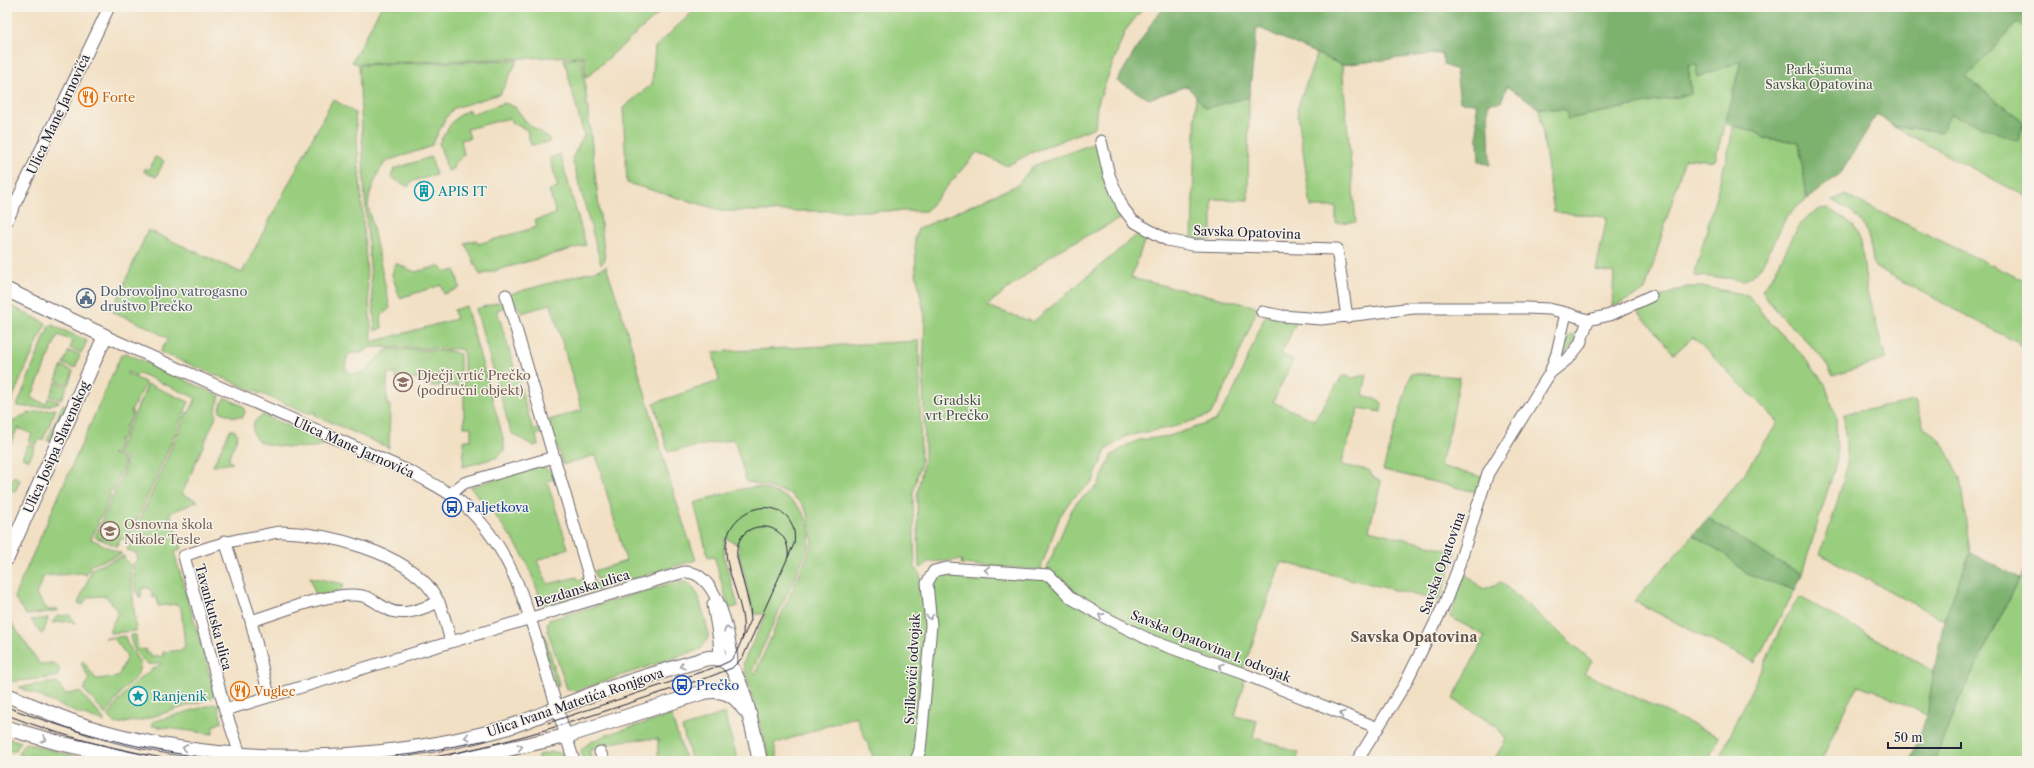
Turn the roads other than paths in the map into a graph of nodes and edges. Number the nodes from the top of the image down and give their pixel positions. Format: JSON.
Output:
{"nodes":[{"id":1,"x":110,"y":7,"type":"edge"},
{"id":2,"x":1101,"y":141,"type":"dead end"},
{"id":3,"x":7,"y":221,"type":"edge"},
{"id":4,"x":7,"y":290,"type":"edge"},
{"id":5,"x":506,"y":295,"type":"dead end"},
{"id":6,"x":1651,"y":296,"type":"dead end"},
{"id":7,"x":1262,"y":312,"type":"dead end"},
{"id":8,"x":1566,"y":314,"type":"junction"},
{"id":9,"x":1347,"y":317,"type":"junction"},
{"id":10,"x":1588,"y":320,"type":"junction"},
{"id":11,"x":105,"y":336,"type":"junction"},
{"id":12,"x":1550,"y":373,"type":"junction"},
{"id":13,"x":554,"y":457,"type":"junction"},
{"id":14,"x":450,"y":494,"type":"junction"},
{"id":15,"x":225,"y":541,"type":"junction"},
{"id":16,"x":7,"y":558,"type":"edge"},
{"id":17,"x":928,"y":578,"type":"joint"},
{"id":18,"x":590,"y":580,"type":"dead end"},
{"id":19,"x":713,"y":592,"type":"junction"},
{"id":20,"x":439,"y":602,"type":"junction"},
{"id":21,"x":531,"y":618,"type":"junction"},
{"id":22,"x":251,"y":621,"type":"junction"},
{"id":23,"x":451,"y":642,"type":"junction"},
{"id":24,"x":720,"y":658,"type":"junction"},
{"id":25,"x":732,"y":668,"type":"junction"},
{"id":26,"x":707,"y":691,"type":"junction"},
{"id":27,"x":7,"y":695,"type":"edge"},
{"id":28,"x":269,"y":696,"type":"junction"},
{"id":29,"x":557,"y":708,"type":"junction"},
{"id":30,"x":225,"y":710,"type":"junction"},
{"id":31,"x":749,"y":718,"type":"junction"},
{"id":32,"x":7,"y":728,"type":"edge"},
{"id":33,"x":1378,"y":728,"type":"junction"},
{"id":34,"x":566,"y":736,"type":"junction"},
{"id":35,"x":240,"y":754,"type":"junction"},
{"id":36,"x":141,"y":761,"type":"edge"},
{"id":37,"x":455,"y":761,"type":"edge"},
{"id":38,"x":574,"y":761,"type":"edge"},
{"id":39,"x":760,"y":761,"type":"edge"},
{"id":40,"x":916,"y":761,"type":"edge"},
{"id":41,"x":1357,"y":761,"type":"edge"}],
"edges":[{"from":1,"to":3,"type":"street","name":"Ulica Mane Jarnovića"},
{"from":2,"to":9,"type":"street","name":"Savska Opatovina"},
{"from":4,"to":11,"type":"street","name":"Ulica Mane Jarnovića"},
{"from":5,"to":13,"type":"street"},
{"from":6,"to":10,"type":"street"},
{"from":7,"to":9,"type":"street"},
{"from":8,"to":9,"type":"street"},
{"from":8,"to":10,"type":"street"},
{"from":8,"to":12,"type":"street","name":"Savska Opatovina"},
{"from":10,"to":12,"type":"street","name":"Savska Opatovina"},
{"from":11,"to":14,"type":"street","name":"Ulica Mane Jarnovića"},
{"from":11,"to":16,"type":"street","name":"Ulica Josipa Slavenskog"},
{"from":12,"to":33,"type":"street","name":"Savska Opatovina"},
{"from":13,"to":14,"type":"street"},
{"from":13,"to":18,"type":"street"},
{"from":14,"to":21,"type":"street","name":"Ulica Mane Jarnovića"},
{"from":15,"to":20,"type":"street"},
{"from":15,"to":22,"type":"street"},
{"from":15,"to":30,"type":"street","name":"Tavankutska ulica"},
{"from":33,"to":17,"type":"street","name":"Savska Opatovina I. odvojak","one_way":true},
{"from":17,"to":40,"type":"street","name":"Svilkovići odvojak","one_way":true},
{"from":19,"to":21,"type":"street","name":"Bezdanska ulica"},
{"from":19,"to":24,"type":"street","name":"Bezdanska ulica"},
{"from":25,"to":19,"type":"street","name":"Bezdanska ulica","one_way":true},
{"from":20,"to":22,"type":"street"},
{"from":20,"to":23,"type":"street"},
{"from":21,"to":23,"type":"street","name":"Bezdanska ulica"},
{"from":21,"to":29,"type":"street","name":"Ulica Mane Jarnovića"},
{"from":22,"to":28,"type":"street"},
{"from":23,"to":28,"type":"street","name":"Bezdanska ulica"},
{"from":24,"to":25,"type":"street"},
{"from":24,"to":29,"type":"street","name":"Ulica Ivana Matetića Ronjgova","one_way":true},
{"from":25,"to":26,"type":"street"},
{"from":25,"to":31,"type":"street"},
{"from":26,"to":31,"type":"street","name":"Ulica Ivana Matetića Ronjgova"},
{"from":26,"to":34,"type":"street","name":"Ulica Ivana Matetića Ronjgova"},
{"from":35,"to":27,"type":"street","name":"Ulica Ivana Matetića Ronjgova","one_way":true},
{"from":28,"to":30,"type":"street","name":"Bezdanska ulica"},
{"from":29,"to":34,"type":"street","name":"Ulica Mane Jarnovića"},
{"from":29,"to":35,"type":"street","name":"Ulica Ivana Matetića Ronjgova","one_way":true},
{"from":30,"to":35,"type":"street","name":"Tavankutska ulica"},
{"from":31,"to":39,"type":"street"},
{"from":32,"to":36,"type":"street","one_way":true},
{"from":33,"to":41,"type":"street","name":"Savska Opatovina"},
{"from":37,"to":34,"type":"street","name":"Ulica Ivana Matetića Ronjgova","one_way":true},
{"from":34,"to":38,"type":"street","name":"Ulica Mane Jarnovića"}]}
